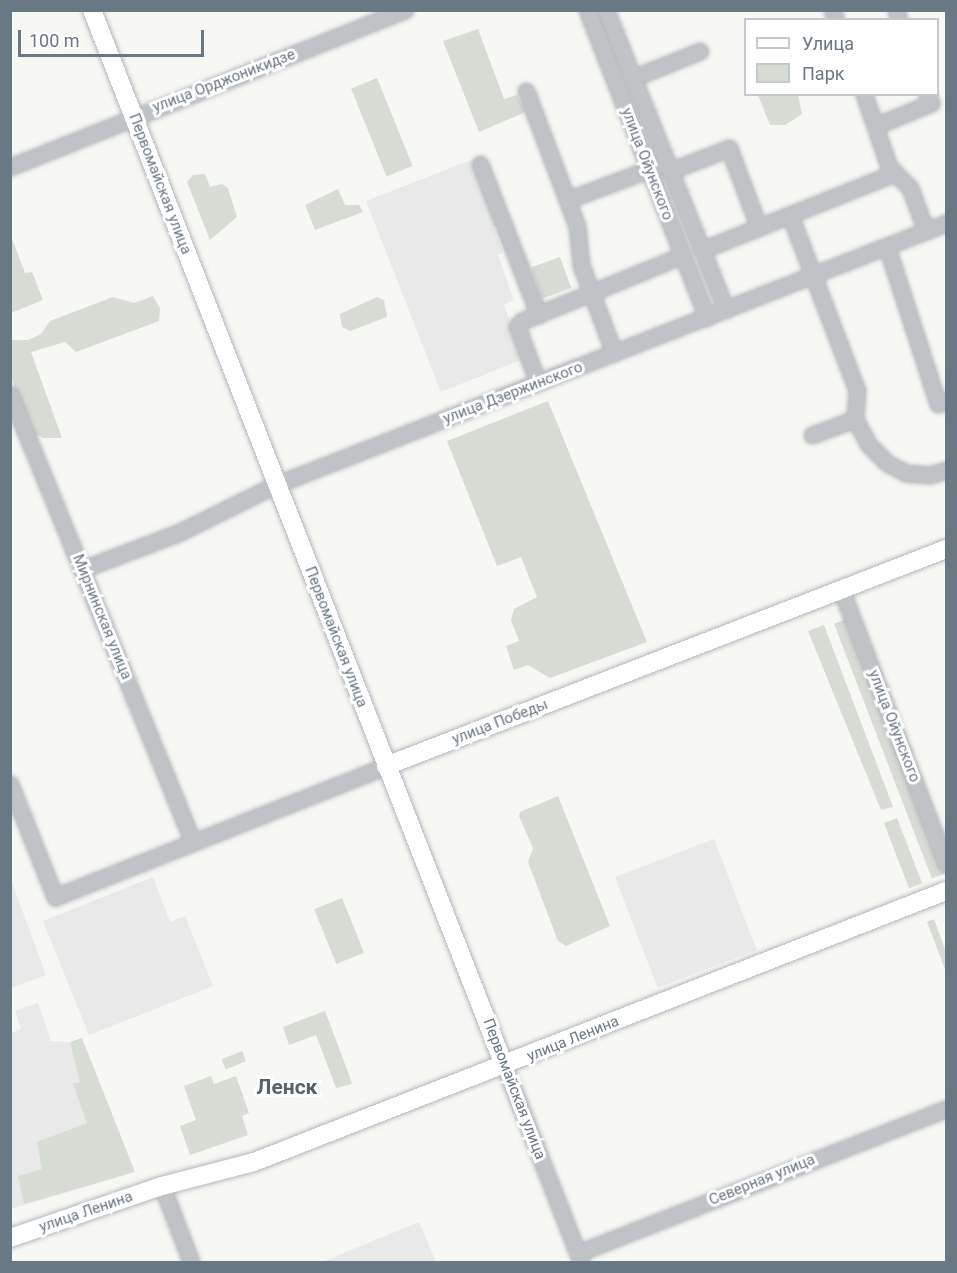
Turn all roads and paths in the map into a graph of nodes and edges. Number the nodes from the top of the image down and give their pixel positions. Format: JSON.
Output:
{"nodes":[{"id":1,"x":92,"y":10,"type":"edge"},
{"id":2,"x":405,"y":10,"type":"edge"},
{"id":3,"x":587,"y":10,"type":"edge"},
{"id":4,"x":606,"y":10,"type":"edge"},
{"id":5,"x":700,"y":51,"type":"dead end"},
{"id":6,"x":633,"y":78,"type":"junction"},
{"id":7,"x":526,"y":91,"type":"dead end"},
{"id":8,"x":865,"y":96,"type":"edge"},
{"id":9,"x":928,"y":96,"type":"edge"},
{"id":10,"x":134,"y":116,"type":"junction"},
{"id":11,"x":876,"y":126,"type":"junction"},
{"id":12,"x":480,"y":164,"type":"dead end"},
{"id":13,"x":10,"y":167,"type":"edge"},
{"id":14,"x":668,"y":167,"type":"junction"},
{"id":15,"x":650,"y":169,"type":"junction"},
{"id":16,"x":895,"y":173,"type":"junction"},
{"id":17,"x":567,"y":200,"type":"junction"},
{"id":18,"x":790,"y":215,"type":"junction"},
{"id":19,"x":946,"y":223,"type":"edge"},
{"id":20,"x":759,"y":228,"type":"junction"},
{"id":21,"x":926,"y":231,"type":"junction"},
{"id":22,"x":887,"y":247,"type":"junction"},
{"id":23,"x":702,"y":250,"type":"junction"},
{"id":24,"x":683,"y":255,"type":"junction"},
{"id":25,"x":815,"y":275,"type":"junction"},
{"id":26,"x":592,"y":295,"type":"junction"},
{"id":27,"x":726,"y":310,"type":"junction"},
{"id":28,"x":539,"y":315,"type":"junction"},
{"id":29,"x":707,"y":317,"type":"junction"},
{"id":30,"x":614,"y":353,"type":"junction"},
{"id":31,"x":538,"y":383,"type":"junction"},
{"id":32,"x":10,"y":394,"type":"edge"},
{"id":33,"x":946,"y":401,"type":"edge"},
{"id":34,"x":855,"y":419,"type":"junction"},
{"id":35,"x":812,"y":435,"type":"dead end"},
{"id":36,"x":946,"y":470,"type":"edge"},
{"id":37,"x":275,"y":485,"type":"junction"},
{"id":38,"x":946,"y":549,"type":"edge"},
{"id":39,"x":83,"y":569,"type":"junction"},
{"id":40,"x":841,"y":590,"type":"junction"},
{"id":41,"x":386,"y":766,"type":"junction"},
{"id":42,"x":10,"y":784,"type":"edge"},
{"id":43,"x":192,"y":841,"type":"junction"},
{"id":44,"x":946,"y":864,"type":"edge"},
{"id":45,"x":946,"y":891,"type":"edge"},
{"id":46,"x":504,"y":1065,"type":"junction"},
{"id":47,"x":946,"y":1109,"type":"edge"},
{"id":48,"x":162,"y":1186,"type":"junction"},
{"id":49,"x":10,"y":1238,"type":"edge"},
{"id":50,"x":580,"y":1258,"type":"edge"},
{"id":51,"x":191,"y":1263,"type":"edge"}],
"edges":[{"from":1,"to":10,"type":"main road","name":"Первомайская улица"},
{"from":2,"to":10,"type":"street","name":"улица Орджоникидзе"},
{"from":3,"to":15,"type":"street","name":"улица Ойунского"},
{"from":4,"to":6,"type":"street","name":"улица Ойунского"},
{"from":5,"to":6,"type":"street"},
{"from":6,"to":14,"type":"street","name":"улица Ойунского"},
{"from":7,"to":17,"type":"street"},
{"from":8,"to":11,"type":"street"},
{"from":9,"to":11,"type":"street"},
{"from":10,"to":13,"type":"street","name":"улица Орджоникидзе"},
{"from":10,"to":37,"type":"main road","name":"Первомайская улица"},
{"from":11,"to":16,"type":"street"},
{"from":12,"to":28,"type":"street"},
{"from":14,"to":15,"type":"street"},
{"from":14,"to":20,"type":"street"},
{"from":14,"to":23,"type":"street","name":"улица Ойунского"},
{"from":15,"to":17,"type":"street"},
{"from":15,"to":24,"type":"street","name":"улица Ойунского"},
{"from":16,"to":18,"type":"street"},
{"from":16,"to":21,"type":"street"},
{"from":17,"to":26,"type":"street"},
{"from":18,"to":20,"type":"street"},
{"from":18,"to":25,"type":"street"},
{"from":19,"to":21,"type":"street","name":"улица Дзержинского"},
{"from":20,"to":23,"type":"street"},
{"from":21,"to":22,"type":"street","name":"улица Дзержинского"},
{"from":22,"to":25,"type":"street","name":"улица Дзержинского"},
{"from":22,"to":33,"type":"street"},
{"from":23,"to":27,"type":"street","name":"улица Ойунского"},
{"from":24,"to":26,"type":"street"},
{"from":24,"to":29,"type":"street","name":"улица Ойунского"},
{"from":25,"to":27,"type":"street","name":"улица Дзержинского"},
{"from":25,"to":34,"type":"street"},
{"from":26,"to":28,"type":"street"},
{"from":26,"to":30,"type":"street"},
{"from":27,"to":29,"type":"street","name":"улица Дзержинского"},
{"from":28,"to":31,"type":"street"},
{"from":29,"to":30,"type":"street","name":"улица Дзержинского"},
{"from":30,"to":31,"type":"street","name":"улица Дзержинского"},
{"from":31,"to":37,"type":"street","name":"улица Дзержинского"},
{"from":32,"to":39,"type":"street","name":"Мирнинская улица"},
{"from":34,"to":35,"type":"street"},
{"from":34,"to":36,"type":"street"},
{"from":37,"to":39,"type":"street","name":"улица Дзержинского"},
{"from":37,"to":41,"type":"main road","name":"Первомайская улица"},
{"from":38,"to":40,"type":"main road","name":"улица Победы"},
{"from":39,"to":43,"type":"street","name":"Мирнинская улица"},
{"from":40,"to":41,"type":"main road","name":"улица Победы"},
{"from":40,"to":44,"type":"street","name":"улица Ойунского"},
{"from":41,"to":43,"type":"street","name":"улица Победы"},
{"from":41,"to":46,"type":"main road","name":"Первомайская улица"},
{"from":42,"to":43,"type":"street","name":"улица Победы"},
{"from":45,"to":46,"type":"main road","name":"улица Ленина"},
{"from":46,"to":48,"type":"main road","name":"улица Ленина"},
{"from":46,"to":50,"type":"street","name":"Первомайская улица"},
{"from":47,"to":50,"type":"street","name":"Северная улица"},
{"from":48,"to":49,"type":"main road","name":"улица Ленина"},
{"from":48,"to":51,"type":"street"}]}
